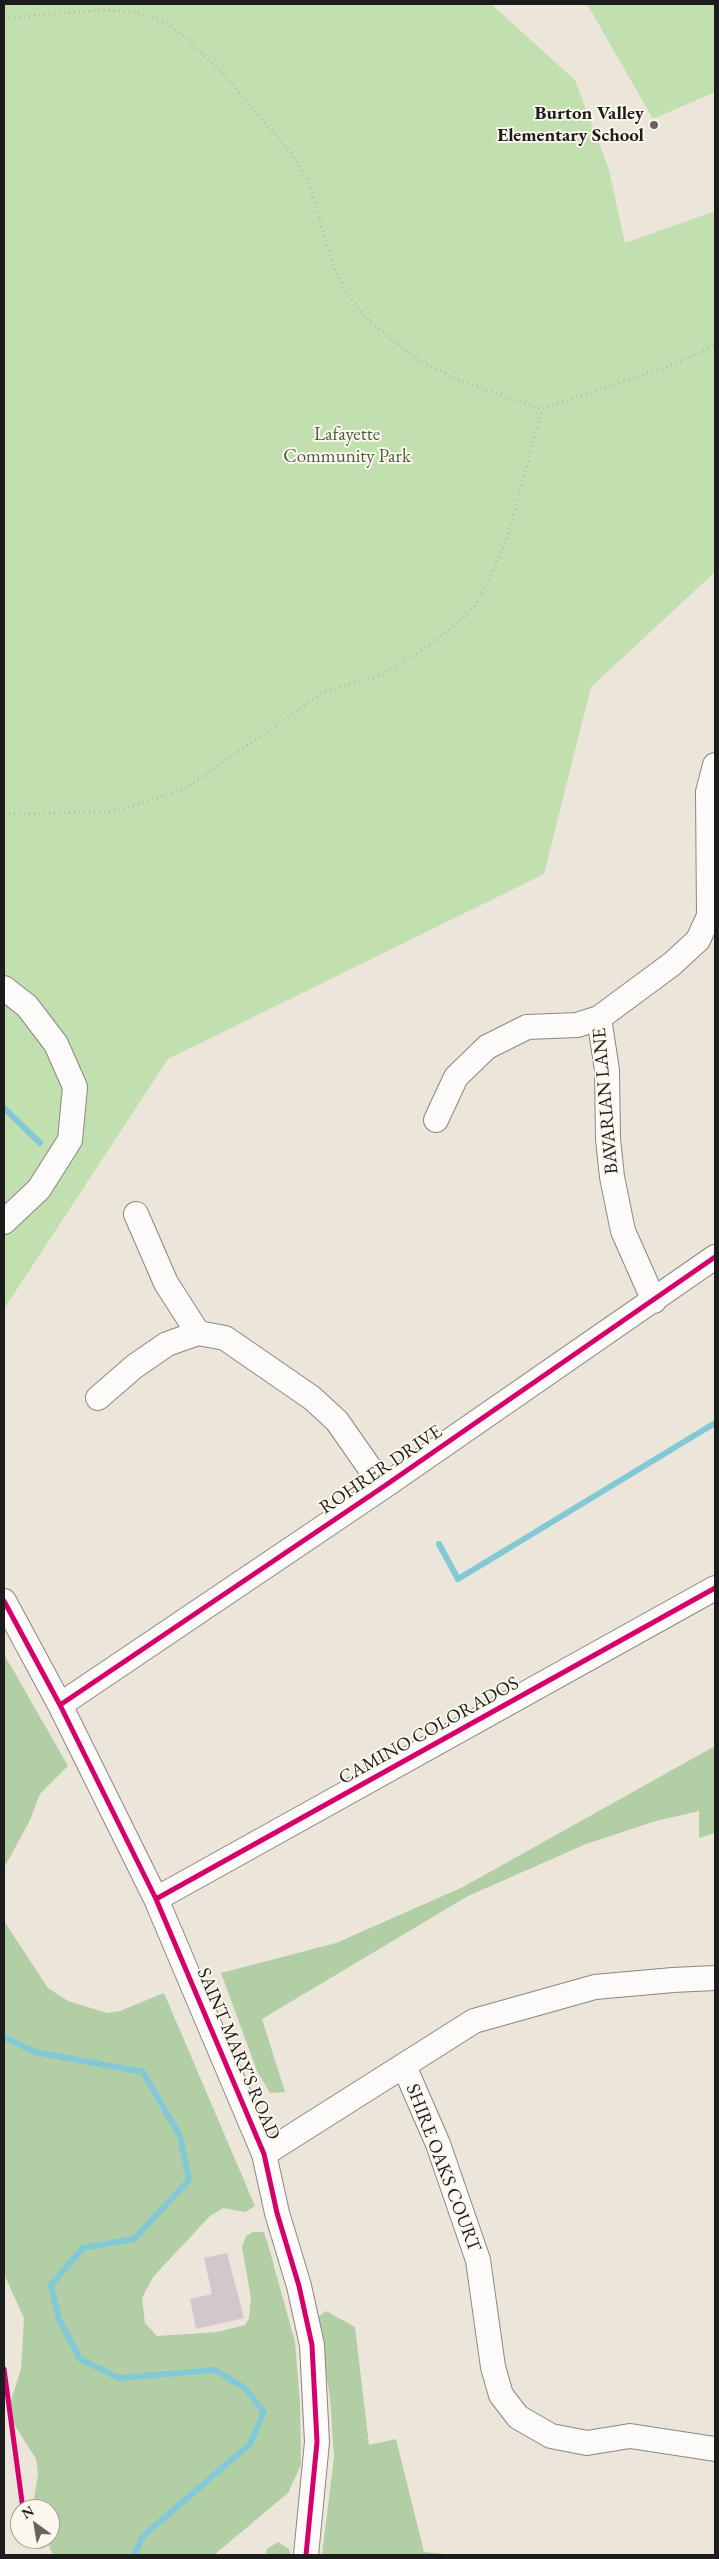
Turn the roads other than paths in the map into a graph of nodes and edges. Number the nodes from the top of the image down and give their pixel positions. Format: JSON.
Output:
{"nodes":[{"id":1,"x":715,"y":764,"type":"edge"},
{"id":2,"x":4,"y":988,"type":"edge"},
{"id":3,"x":599,"y":1018,"type":"junction"},
{"id":4,"x":436,"y":1120,"type":"dead end"},
{"id":5,"x":136,"y":1214,"type":"dead end"},
{"id":6,"x":4,"y":1222,"type":"edge"},
{"id":7,"x":715,"y":1257,"type":"edge"},
{"id":8,"x":654,"y":1301,"type":"junction"},
{"id":9,"x":198,"y":1333,"type":"junction"},
{"id":10,"x":98,"y":1398,"type":"dead end"},
{"id":11,"x":383,"y":1487,"type":"junction"},
{"id":12,"x":715,"y":1588,"type":"edge"},
{"id":13,"x":4,"y":1601,"type":"edge"},
{"id":14,"x":60,"y":1705,"type":"junction"},
{"id":15,"x":156,"y":1899,"type":"junction"},
{"id":16,"x":715,"y":1978,"type":"edge"},
{"id":17,"x":404,"y":2066,"type":"junction"},
{"id":18,"x":264,"y":2154,"type":"junction"},
{"id":19,"x":715,"y":2449,"type":"edge"},
{"id":20,"x":306,"y":2555,"type":"edge"}],
"edges":[{"from":1,"to":3,"type":"street","name":"BAVARIAN LANE"},
{"from":2,"to":6,"type":"street"},
{"from":3,"to":4,"type":"street"},
{"from":3,"to":8,"type":"street","name":"BAVARIAN LANE"},
{"from":5,"to":9,"type":"street"},
{"from":7,"to":8,"type":"street","name":"ROHRER DRIVE"},
{"from":8,"to":11,"type":"street","name":"ROHRER DRIVE"},
{"from":9,"to":10,"type":"street"},
{"from":9,"to":11,"type":"street"},
{"from":11,"to":14,"type":"street","name":"ROHRER DRIVE"},
{"from":12,"to":15,"type":"street","name":"CAMINO COLORADOS"},
{"from":13,"to":14,"type":"street","name":"SAINT MARY'S ROAD"},
{"from":14,"to":15,"type":"street","name":"SAINT MARY'S ROAD"},
{"from":15,"to":18,"type":"street","name":"SAINT MARY'S ROAD"},
{"from":16,"to":17,"type":"street"},
{"from":17,"to":18,"type":"street"},
{"from":17,"to":19,"type":"street","name":"SHIRE OAKS COURT"},
{"from":18,"to":20,"type":"street","name":"SAINT MARY'S ROAD"}]}
